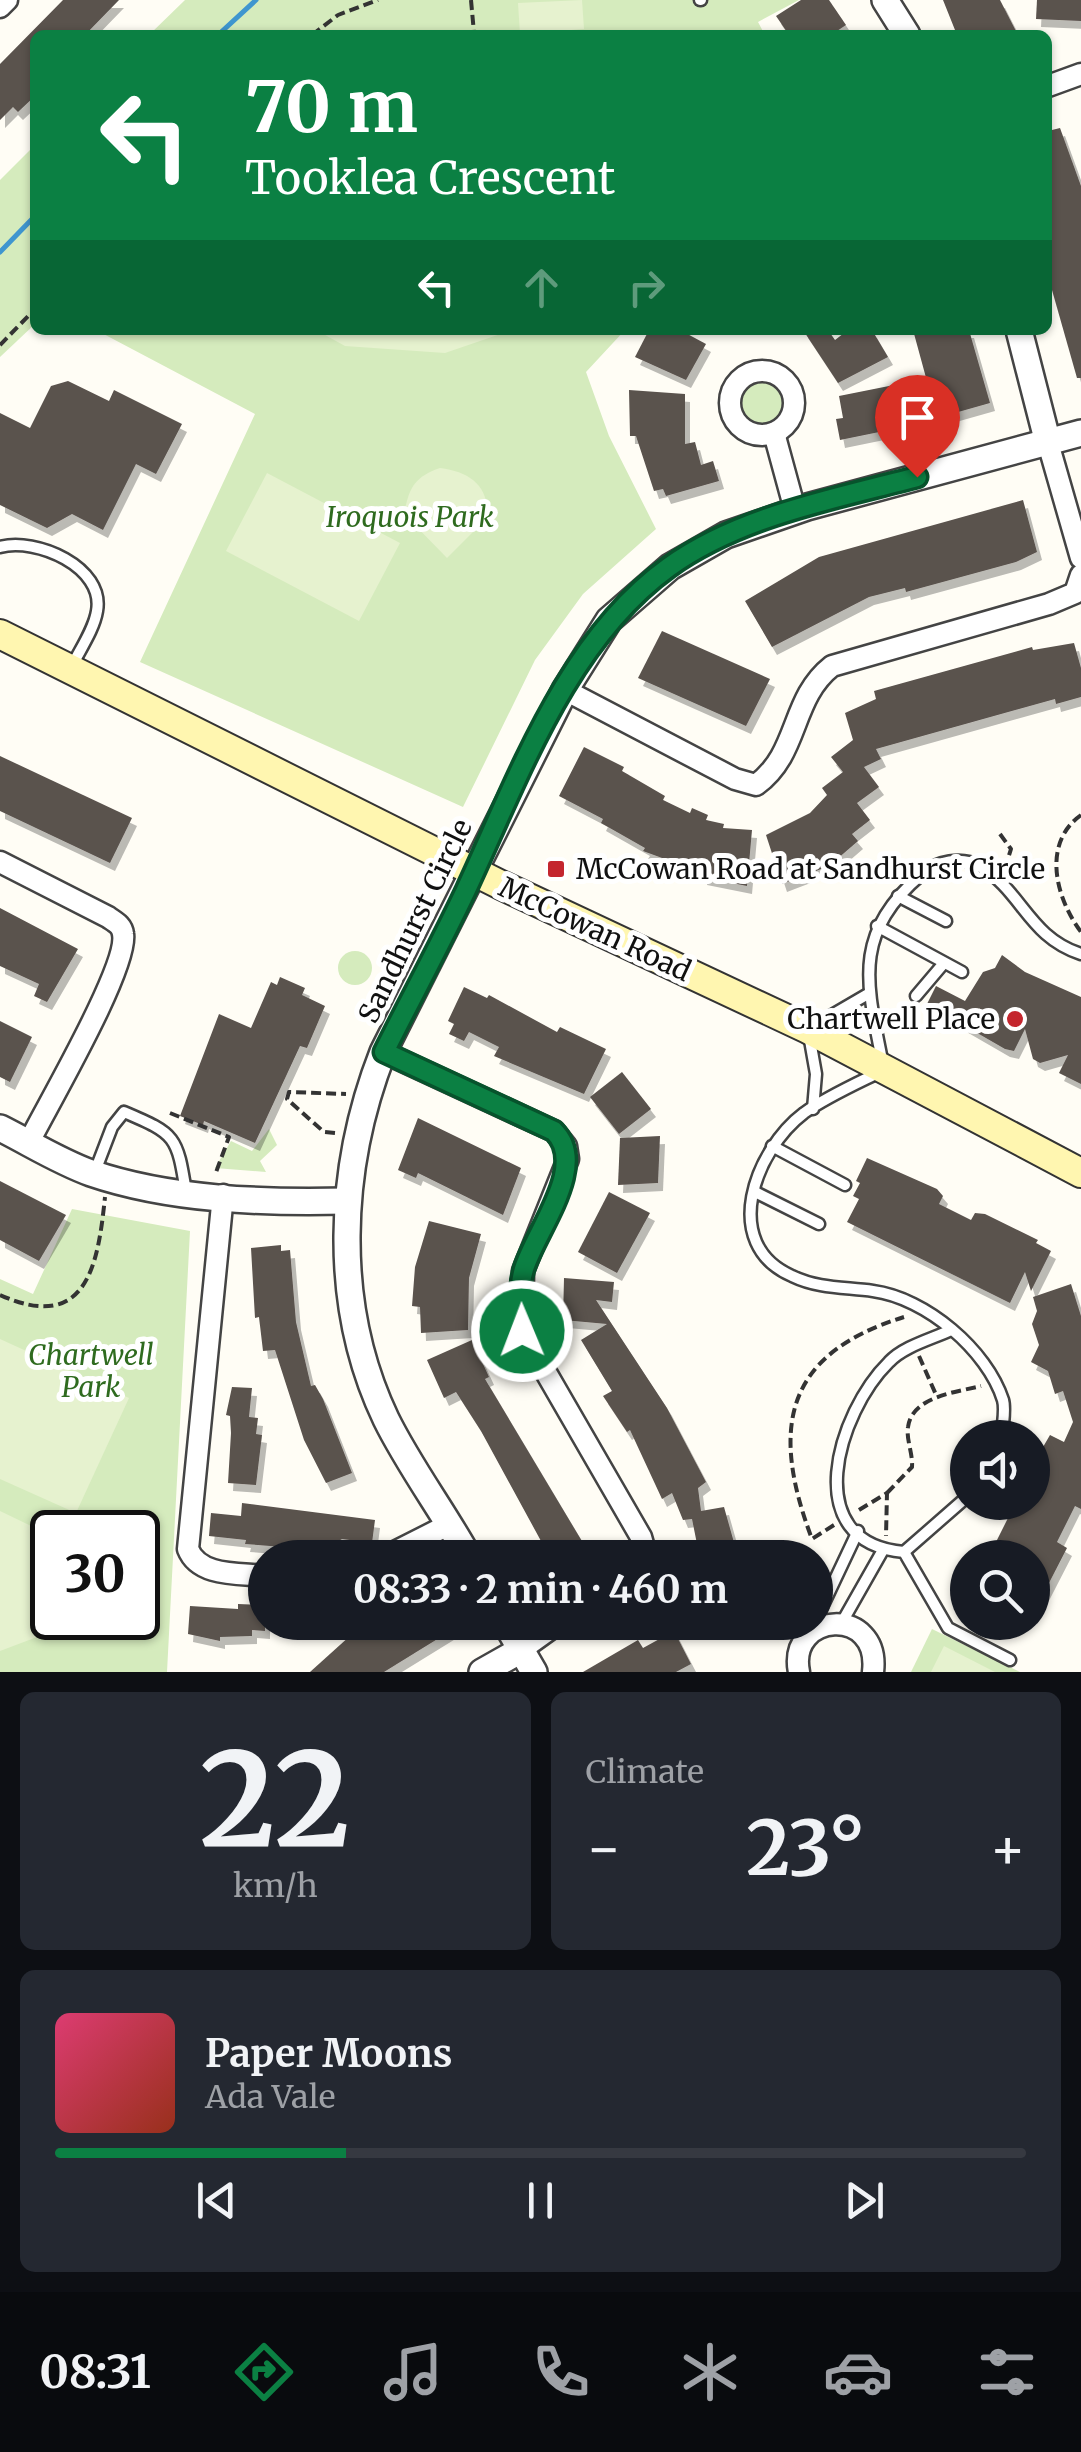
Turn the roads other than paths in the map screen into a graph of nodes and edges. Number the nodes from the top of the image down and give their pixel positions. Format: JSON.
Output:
{"nodes":[{"id":1,"x":7,"y":0,"type":"edge"},
{"id":2,"x":885,"y":0,"type":"edge"},
{"id":3,"x":0,"y":7,"type":"edge"},
{"id":4,"x":905,"y":30,"type":"edge"},
{"id":5,"x":1081,"y":74,"type":"edge"},
{"id":6,"x":1052,"y":85,"type":"edge"},
{"id":7,"x":1020,"y":335,"type":"edge"},
{"id":8,"x":774,"y":433,"type":"dead end"},
{"id":9,"x":1081,"y":433,"type":"edge"},
{"id":10,"x":1048,"y":442,"type":"junction"},
{"id":11,"x":796,"y":510,"type":"junction"},
{"id":12,"x":0,"y":547,"type":"edge"},
{"id":13,"x":1081,"y":558,"type":"edge"},
{"id":14,"x":1081,"y":574,"type":"edge"},
{"id":15,"x":0,"y":634,"type":"edge"},
{"id":16,"x":70,"y":669,"type":"junction"},
{"id":17,"x":565,"y":690,"type":"junction"},
{"id":18,"x":0,"y":862,"type":"edge"},
{"id":19,"x":474,"y":871,"type":"junction"},
{"id":20,"x":898,"y":896,"type":"junction"},
{"id":21,"x":946,"y":920,"type":"dead end"},
{"id":22,"x":876,"y":926,"type":"junction"},
{"id":23,"x":1081,"y":954,"type":"edge"},
{"id":24,"x":944,"y":963,"type":"junction"},
{"id":25,"x":962,"y":972,"type":"dead end"},
{"id":26,"x":868,"y":994,"type":"junction"},
{"id":27,"x":916,"y":996,"type":"dead end"},
{"id":28,"x":808,"y":1029,"type":"junction"},
{"id":29,"x":384,"y":1052,"type":"junction"},
{"id":30,"x":884,"y":1070,"type":"junction"},
{"id":31,"x":813,"y":1109,"type":"junction"},
{"id":32,"x":0,"y":1128,"type":"edge"},
{"id":33,"x":28,"y":1142,"type":"junction"},
{"id":34,"x":772,"y":1146,"type":"junction"},
{"id":35,"x":1081,"y":1173,"type":"edge"},
{"id":36,"x":101,"y":1176,"type":"junction"},
{"id":37,"x":845,"y":1184,"type":"dead end"},
{"id":38,"x":186,"y":1192,"type":"junction"},
{"id":39,"x":754,"y":1192,"type":"junction"},
{"id":40,"x":219,"y":1195,"type":"junction"},
{"id":41,"x":347,"y":1201,"type":"junction"},
{"id":42,"x":818,"y":1224,"type":"dead end"},
{"id":43,"x":952,"y":1330,"type":"junction"},
{"id":44,"x":1003,"y":1420,"type":"edge"},
{"id":45,"x":950,"y":1512,"type":"edge"},
{"id":46,"x":450,"y":1524,"type":"junction"},
{"id":47,"x":858,"y":1531,"type":"junction"},
{"id":48,"x":419,"y":1540,"type":"edge"},
{"id":49,"x":459,"y":1540,"type":"edge"},
{"id":50,"x":642,"y":1540,"type":"edge"},
{"id":51,"x":883,"y":1550,"type":"junction"},
{"id":52,"x":904,"y":1552,"type":"junction"},
{"id":53,"x":248,"y":1574,"type":"edge"},
{"id":54,"x":833,"y":1586,"type":"edge"},
{"id":55,"x":833,"y":1624,"type":"edge"},
{"id":56,"x":841,"y":1624,"type":"junction"},
{"id":57,"x":545,"y":1640,"type":"edge"},
{"id":58,"x":805,"y":1640,"type":"edge"},
{"id":59,"x":1010,"y":1660,"type":"dead end"},
{"id":60,"x":528,"y":1661,"type":"edge"},
{"id":61,"x":482,"y":1672,"type":"edge"},
{"id":62,"x":799,"y":1672,"type":"edge"},
{"id":63,"x":873,"y":1672,"type":"edge"}],
"edges":[{"from":1,"to":3,"type":"street"},
{"from":2,"to":4,"type":"street"},
{"from":5,"to":6,"type":"street"},
{"from":7,"to":10,"type":"street"},
{"from":8,"to":11,"type":"street"},
{"from":9,"to":10,"type":"street","name":"Sandhurst Circle"},
{"from":10,"to":11,"type":"street","name":"Sandhurst Circle"},
{"from":10,"to":13,"type":"street"},
{"from":11,"to":17,"type":"street","name":"Sandhurst Circle"},
{"from":12,"to":16,"type":"lane"},
{"from":14,"to":17,"type":"street"},
{"from":15,"to":16,"type":"main road","name":"McCowan Road"},
{"from":16,"to":19,"type":"main road","name":"McCowan Road"},
{"from":17,"to":19,"type":"street","name":"Sandhurst Circle"},
{"from":18,"to":33,"type":"street"},
{"from":19,"to":28,"type":"main road","name":"McCowan Road"},
{"from":19,"to":29,"type":"street","name":"Sandhurst Circle"},
{"from":20,"to":21,"type":"lane"},
{"from":20,"to":22,"type":"lane"},
{"from":20,"to":23,"type":"lane"},
{"from":22,"to":24,"type":"lane"},
{"from":22,"to":26,"type":"lane"},
{"from":24,"to":25,"type":"lane"},
{"from":24,"to":27,"type":"lane"},
{"from":26,"to":28,"type":"lane"},
{"from":26,"to":30,"type":"lane"},
{"from":28,"to":30,"type":"main road","name":"McCowan Road"},
{"from":28,"to":31,"type":"lane"},
{"from":29,"to":41,"type":"street","name":"Sandhurst Circle"},
{"from":29,"to":50,"type":"street"},
{"from":30,"to":31,"type":"lane"},
{"from":30,"to":35,"type":"main road","name":"McCowan Road"},
{"from":31,"to":34,"type":"lane"},
{"from":32,"to":33,"type":"street"},
{"from":33,"to":36,"type":"street"},
{"from":34,"to":37,"type":"lane"},
{"from":34,"to":39,"type":"lane"},
{"from":36,"to":38,"type":"street"},
{"from":36,"to":38,"type":"lane"},
{"from":38,"to":40,"type":"street"},
{"from":39,"to":42,"type":"lane"},
{"from":39,"to":43,"type":"lane"},
{"from":40,"to":41,"type":"street"},
{"from":40,"to":53,"type":"street"},
{"from":41,"to":46,"type":"street","name":"Sandhurst Circle"},
{"from":43,"to":44,"type":"lane"},
{"from":43,"to":47,"type":"lane"},
{"from":45,"to":52,"type":"lane"},
{"from":46,"to":48,"type":"street"},
{"from":46,"to":49,"type":"street","name":"Sandhurst Circle"},
{"from":47,"to":51,"type":"lane"},
{"from":47,"to":54,"type":"lane"},
{"from":51,"to":52,"type":"lane"},
{"from":51,"to":56,"type":"lane"},
{"from":52,"to":59,"type":"lane"},
{"from":55,"to":56,"type":"street"},
{"from":56,"to":63,"type":"street"},
{"from":57,"to":60,"type":"street"},
{"from":58,"to":62,"type":"street"},
{"from":60,"to":61,"type":"street"}]}
